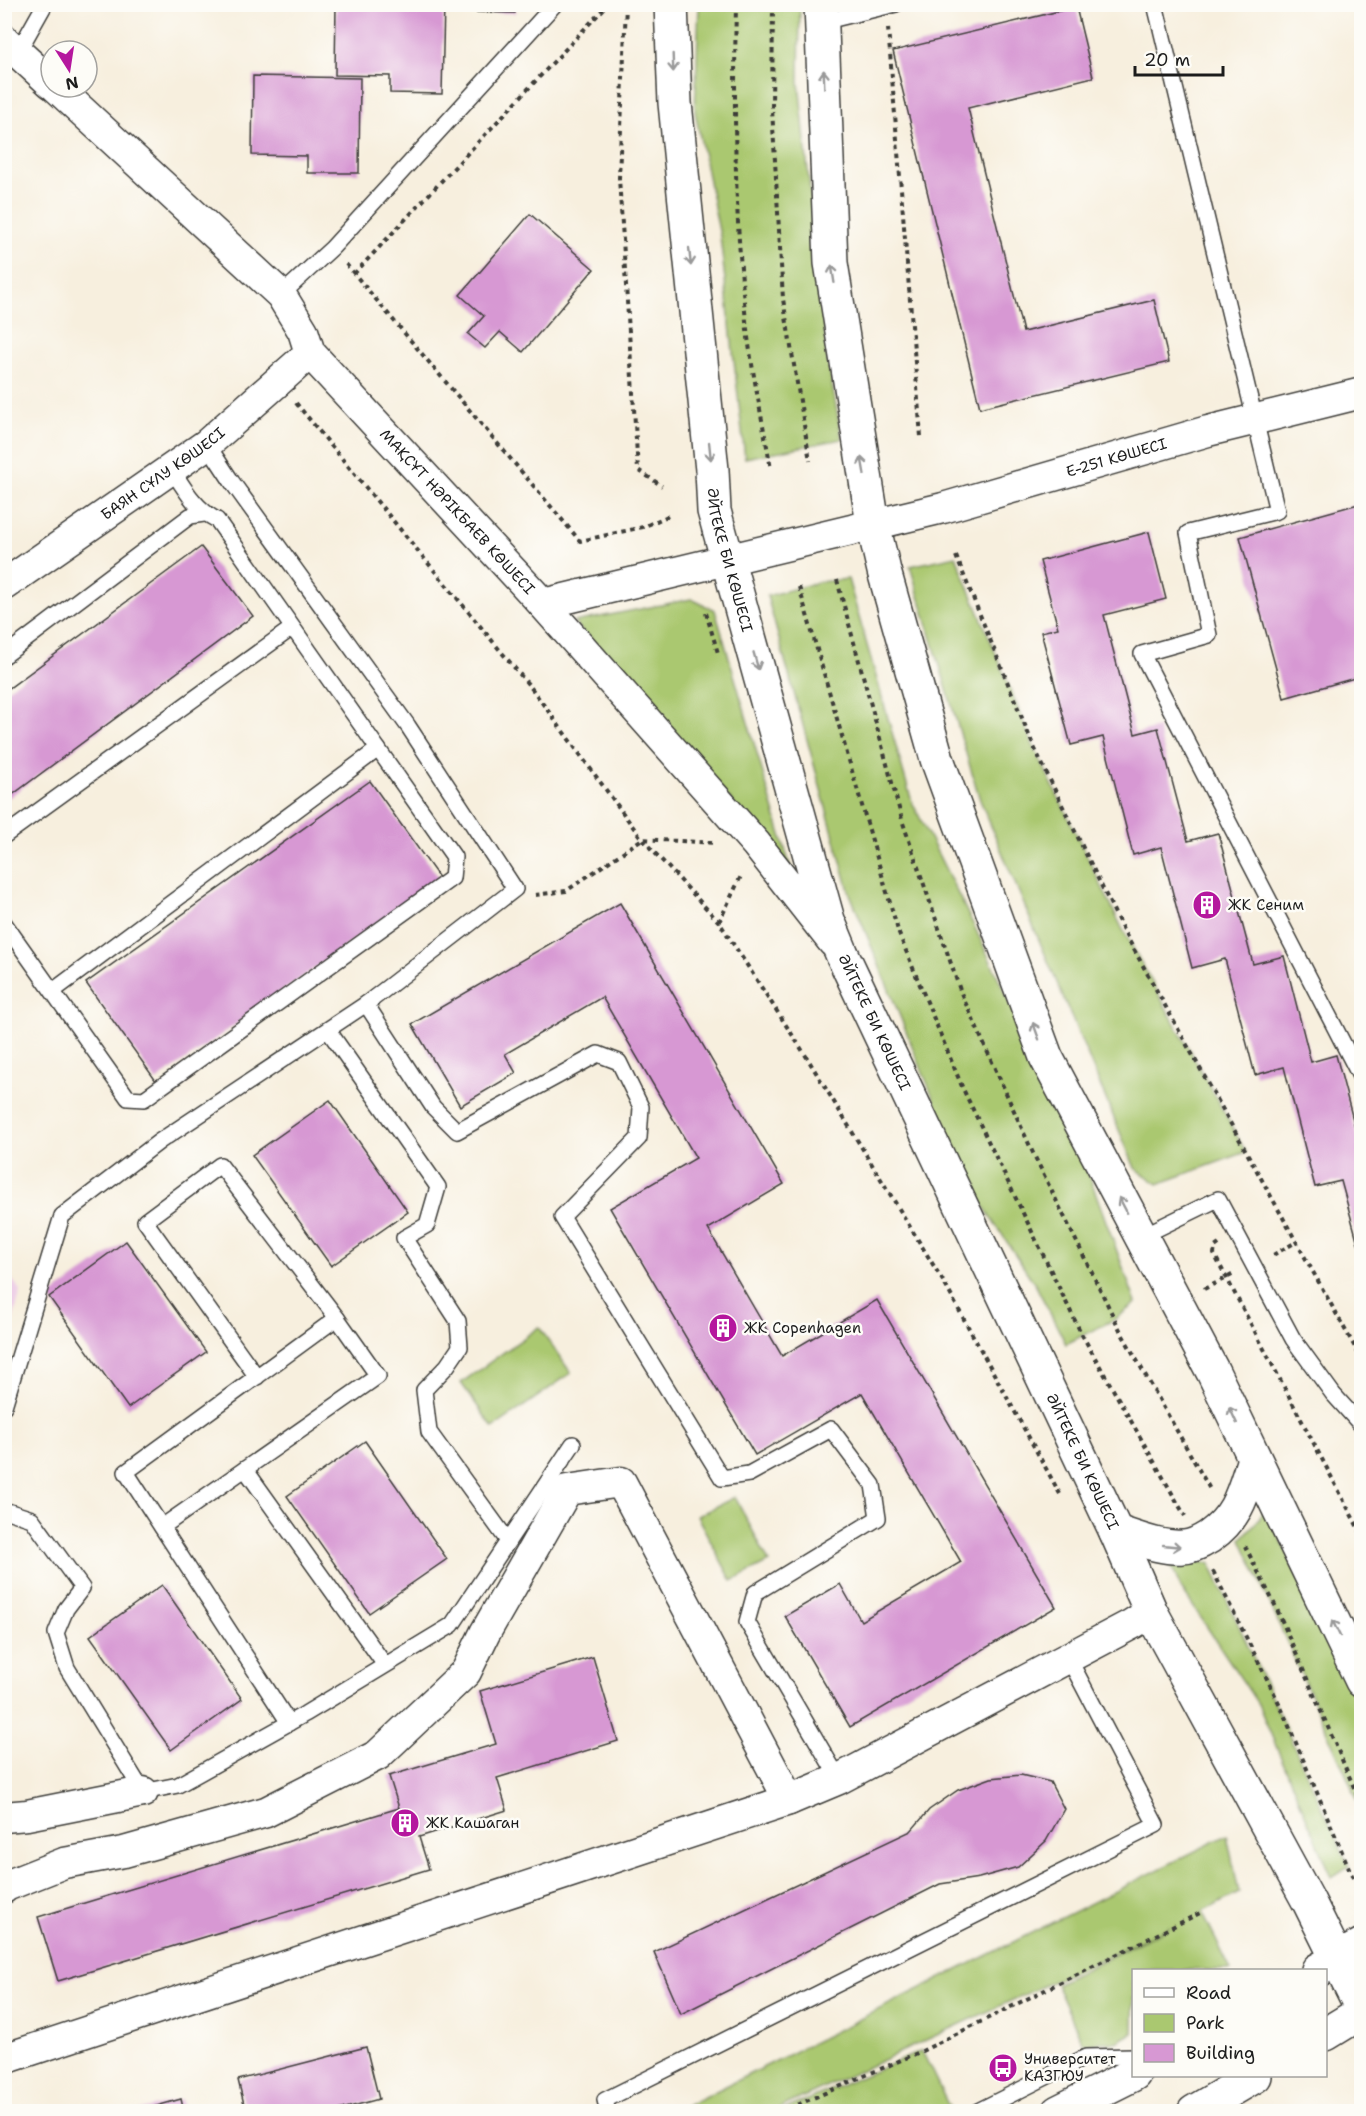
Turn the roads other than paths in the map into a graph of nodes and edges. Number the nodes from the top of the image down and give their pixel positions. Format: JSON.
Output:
{"nodes":[{"id":1,"x":45,"y":4,"type":"edge"},
{"id":2,"x":555,"y":4,"type":"edge"},
{"id":3,"x":671,"y":4,"type":"edge"},
{"id":4,"x":1155,"y":4,"type":"edge"},
{"id":5,"x":891,"y":6,"type":"edge"},
{"id":6,"x":821,"y":13,"type":"edge"},
{"id":7,"x":11,"y":46,"type":"edge"},
{"id":8,"x":39,"y":72,"type":"edge"},
{"id":9,"x":69,"y":99,"type":"edge"},
{"id":10,"x":281,"y":295,"type":"junction"},
{"id":11,"x":310,"y":353,"type":"junction"},
{"id":12,"x":1362,"y":393,"type":"edge"},
{"id":13,"x":1256,"y":420,"type":"junction"},
{"id":14,"x":207,"y":444,"type":"junction"},
{"id":15,"x":171,"y":468,"type":"junction"},
{"id":16,"x":204,"y":514,"type":"junction"},
{"id":17,"x":873,"y":524,"type":"junction"},
{"id":18,"x":727,"y":560,"type":"junction"},
{"id":19,"x":4,"y":585,"type":"edge"},
{"id":20,"x":543,"y":604,"type":"junction"},
{"id":21,"x":292,"y":628,"type":"junction"},
{"id":22,"x":4,"y":656,"type":"edge"},
{"id":23,"x":378,"y":749,"type":"junction"},
{"id":24,"x":4,"y":836,"type":"edge"},
{"id":25,"x":4,"y":923,"type":"edge"},
{"id":26,"x":842,"y":954,"type":"junction"},
{"id":27,"x":53,"y":991,"type":"junction"},
{"id":28,"x":366,"y":1004,"type":"junction"},
{"id":29,"x":328,"y":1030,"type":"junction"},
{"id":30,"x":1362,"y":1080,"type":"edge"},
{"id":31,"x":1140,"y":1237,"type":"junction"},
{"id":32,"x":337,"y":1318,"type":"junction"},
{"id":33,"x":257,"y":1377,"type":"junction"},
{"id":34,"x":4,"y":1406,"type":"edge"},
{"id":35,"x":1361,"y":1427,"type":"edge"},
{"id":36,"x":573,"y":1443,"type":"dead end"},
{"id":37,"x":1254,"y":1459,"type":"junction"},
{"id":38,"x":245,"y":1469,"type":"junction"},
{"id":39,"x":4,"y":1510,"type":"edge"},
{"id":40,"x":162,"y":1527,"type":"junction"},
{"id":41,"x":1116,"y":1532,"type":"junction"},
{"id":42,"x":508,"y":1541,"type":"junction"},
{"id":43,"x":1151,"y":1612,"type":"junction"},
{"id":44,"x":1068,"y":1657,"type":"junction"},
{"id":45,"x":385,"y":1665,"type":"junction"},
{"id":46,"x":1362,"y":1681,"type":"edge"},
{"id":47,"x":289,"y":1723,"type":"junction"},
{"id":48,"x":839,"y":1779,"type":"junction"},
{"id":49,"x":143,"y":1792,"type":"junction"},
{"id":50,"x":789,"y":1800,"type":"junction"},
{"id":51,"x":4,"y":1817,"type":"edge"},
{"id":52,"x":4,"y":1888,"type":"edge"},
{"id":53,"x":1339,"y":1958,"type":"edge"},
{"id":54,"x":1362,"y":2010,"type":"edge"},
{"id":55,"x":1327,"y":2033,"type":"edge"},
{"id":56,"x":1132,"y":2056,"type":"edge"},
{"id":57,"x":4,"y":2060,"type":"edge"},
{"id":58,"x":1132,"y":2075,"type":"edge"},
{"id":59,"x":1253,"y":2077,"type":"edge"},
{"id":60,"x":608,"y":2112,"type":"edge"},
{"id":61,"x":976,"y":2112,"type":"edge"},
{"id":62,"x":1058,"y":2112,"type":"edge"},
{"id":63,"x":1194,"y":2112,"type":"edge"}],
"edges":[{"from":1,"to":7,"type":"lane"},
{"from":2,"to":10,"type":"lane"},
{"from":3,"to":18,"type":"street","name":"ӘЙТЕКЕ БИ КӨШЕСІ","one_way":true},
{"from":4,"to":13,"type":"lane"},
{"from":5,"to":6,"type":"lane"},
{"from":17,"to":6,"type":"street","one_way":true},
{"from":7,"to":8,"type":"street"},
{"from":9,"to":10,"type":"street","name":"МАҚСҰТ НӘРІКБАЕВ КӨШЕСІ"},
{"from":10,"to":11,"type":"street","name":"МАҚСҰТ НӘРІКБАЕВ КӨШЕСІ"},
{"from":11,"to":14,"type":"street","name":"БАЯН СҰЛУ КӨШЕСІ"},
{"from":11,"to":20,"type":"street","name":"МАҚСҰТ НӘРІКБАЕВ КӨШЕСІ"},
{"from":12,"to":13,"type":"street","name":"Е-251 КӨШЕСІ"},
{"from":13,"to":17,"type":"street","name":"Е-251 КӨШЕСІ"},
{"from":13,"to":30,"type":"lane"},
{"from":14,"to":15,"type":"street","name":"БАЯН СҰЛУ КӨШЕСІ"},
{"from":14,"to":28,"type":"lane"},
{"from":15,"to":16,"type":"lane"},
{"from":15,"to":19,"type":"street","name":"БАЯН СҰЛУ КӨШЕСІ"},
{"from":16,"to":21,"type":"lane"},
{"from":16,"to":22,"type":"lane"},
{"from":17,"to":18,"type":"street","name":"Е-251 КӨШЕСІ"},
{"from":31,"to":17,"type":"street","one_way":true},
{"from":18,"to":20,"type":"street","name":"Е-251 КӨШЕСІ"},
{"from":18,"to":26,"type":"street","name":"ӘЙТЕКЕ БИ КӨШЕСІ","one_way":true},
{"from":20,"to":26,"type":"street","name":"МАҚСҰТ НӘРІКБАЕВ КӨШЕСІ"},
{"from":21,"to":23,"type":"lane"},
{"from":21,"to":24,"type":"lane"},
{"from":23,"to":27,"type":"lane"},
{"from":23,"to":27,"type":"lane"},
{"from":25,"to":27,"type":"lane"},
{"from":26,"to":41,"type":"street","name":"ӘЙТЕКЕ БИ КӨШЕСІ"},
{"from":28,"to":29,"type":"lane"},
{"from":28,"to":48,"type":"lane"},
{"from":29,"to":34,"type":"lane"},
{"from":29,"to":42,"type":"lane"},
{"from":31,"to":35,"type":"lane"},
{"from":37,"to":31,"type":"street","one_way":true},
{"from":32,"to":33,"type":"lane"},
{"from":32,"to":33,"type":"lane"},
{"from":32,"to":38,"type":"lane"},
{"from":33,"to":40,"type":"lane"},
{"from":36,"to":42,"type":"lane"},
{"from":41,"to":37,"type":"street","one_way":true},
{"from":46,"to":37,"type":"street","one_way":true},
{"from":38,"to":40,"type":"lane"},
{"from":38,"to":45,"type":"lane"},
{"from":39,"to":49,"type":"lane"},
{"from":40,"to":47,"type":"lane"},
{"from":41,"to":43,"type":"street","name":"ӘЙТЕКЕ БИ КӨШЕСІ"},
{"from":42,"to":45,"type":"lane"},
{"from":43,"to":44,"type":"street"},
{"from":43,"to":53,"type":"street","name":"ӘЙТЕКЕ БИ КӨШЕСІ"},
{"from":44,"to":48,"type":"street"},
{"from":44,"to":60,"type":"lane"},
{"from":45,"to":47,"type":"lane"},
{"from":47,"to":49,"type":"lane"},
{"from":48,"to":50,"type":"street"},
{"from":49,"to":51,"type":"street"},
{"from":50,"to":52,"type":"street"},
{"from":50,"to":57,"type":"street"},
{"from":53,"to":54,"type":"street","name":"ӘЙТЕКЕ БИ КӨШЕСІ"},
{"from":54,"to":55,"type":"street"},
{"from":56,"to":61,"type":"lane"},
{"from":58,"to":62,"type":"street"},
{"from":59,"to":63,"type":"street"}]}
